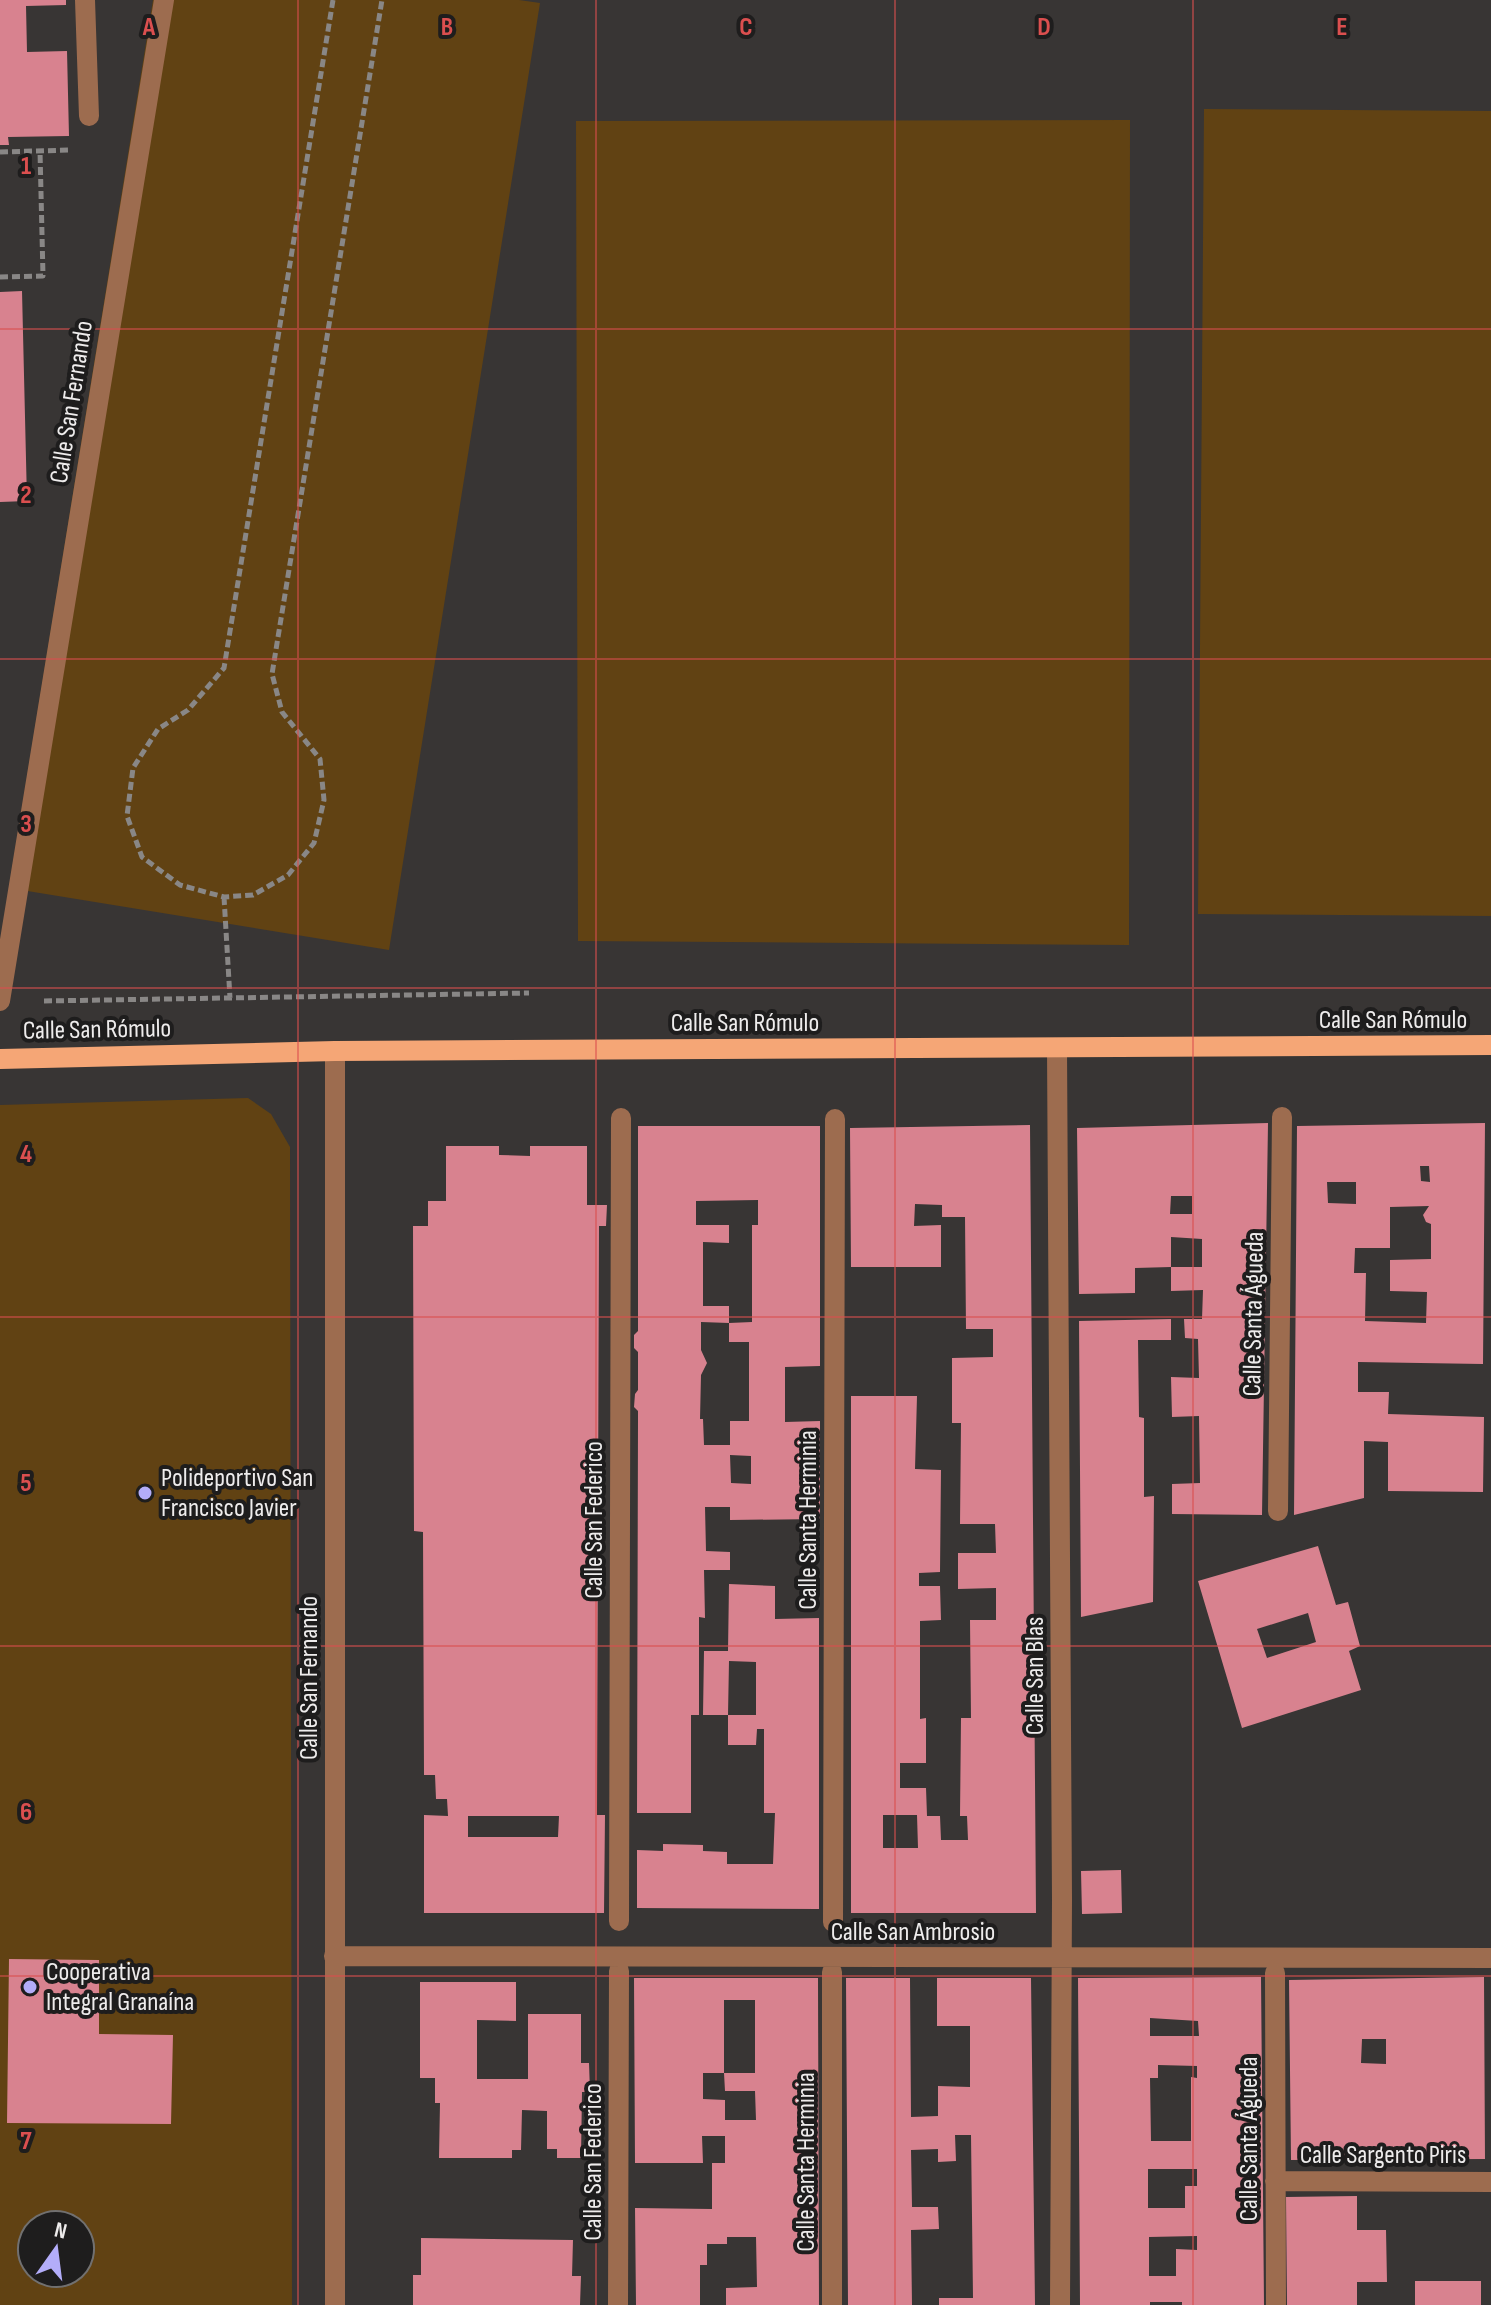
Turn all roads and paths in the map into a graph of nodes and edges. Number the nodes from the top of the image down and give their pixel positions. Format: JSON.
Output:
{"nodes":[{"id":1,"x":85,"y":0,"type":"edge"},
{"id":2,"x":164,"y":0,"type":"edge"},
{"id":3,"x":333,"y":0,"type":"edge"},
{"id":4,"x":382,"y":0,"type":"edge"},
{"id":5,"x":89,"y":116,"type":"joint"},
{"id":6,"x":40,"y":151,"type":"junction"},
{"id":7,"x":0,"y":152,"type":"edge"},
{"id":8,"x":0,"y":277,"type":"edge"},
{"id":9,"x":224,"y":897,"type":"junction"},
{"id":10,"x":529,"y":993,"type":"dead end"},
{"id":11,"x":230,"y":998,"type":"junction"},
{"id":12,"x":0,"y":1001,"type":"edge"},
{"id":13,"x":44,"y":1001,"type":"dead end"},
{"id":14,"x":1491,"y":1045,"type":"edge"},
{"id":15,"x":1057,"y":1048,"type":"junction"},
{"id":16,"x":335,"y":1051,"type":"junction"},
{"id":17,"x":0,"y":1059,"type":"edge"},
{"id":18,"x":1282,"y":1117,"type":"dead end"},
{"id":19,"x":621,"y":1118,"type":"dead end"},
{"id":20,"x":835,"y":1119,"type":"dead end"},
{"id":21,"x":1278,"y":1511,"type":"dead end"},
{"id":22,"x":619,"y":1921,"type":"dead end"},
{"id":23,"x":833,"y":1922,"type":"dead end"},
{"id":24,"x":334,"y":1956,"type":"junction"},
{"id":25,"x":1062,"y":1958,"type":"junction"},
{"id":26,"x":1491,"y":1958,"type":"edge"},
{"id":27,"x":619,"y":1971,"type":"dead end"},
{"id":28,"x":832,"y":1972,"type":"dead end"},
{"id":29,"x":1275,"y":1973,"type":"dead end"},
{"id":30,"x":1275,"y":2181,"type":"junction"},
{"id":31,"x":1491,"y":2182,"type":"edge"},
{"id":32,"x":335,"y":2305,"type":"edge"},
{"id":33,"x":618,"y":2305,"type":"edge"},
{"id":34,"x":832,"y":2305,"type":"edge"},
{"id":35,"x":1060,"y":2305,"type":"edge"},
{"id":36,"x":1276,"y":2305,"type":"edge"}],
"edges":[{"from":1,"to":5,"type":"street"},
{"from":2,"to":12,"type":"street","name":"Calle San Fernando"},
{"from":3,"to":9,"type":"path"},
{"from":4,"to":9,"type":"path"},
{"from":5,"to":6,"type":"path"},
{"from":6,"to":7,"type":"path"},
{"from":6,"to":8,"type":"path"},
{"from":9,"to":11,"type":"path"},
{"from":10,"to":11,"type":"path"},
{"from":11,"to":13,"type":"path"},
{"from":14,"to":15,"type":"main road","name":"Calle San Rómulo"},
{"from":15,"to":16,"type":"main road","name":"Calle San Rómulo"},
{"from":15,"to":25,"type":"street","name":"Calle San Blas"},
{"from":16,"to":17,"type":"main road","name":"Calle San Rómulo"},
{"from":16,"to":24,"type":"street","name":"Calle San Fernando"},
{"from":18,"to":21,"type":"street","name":"Calle Santa Águeda"},
{"from":19,"to":22,"type":"street","name":"Calle San Federico"},
{"from":20,"to":23,"type":"street","name":"Calle Santa Herminia"},
{"from":24,"to":25,"type":"street","name":"Calle San Ambrosio"},
{"from":24,"to":32,"type":"street","name":"Calle San Fernando"},
{"from":25,"to":26,"type":"street","name":"Calle San Ambrosio"},
{"from":25,"to":35,"type":"street","name":"Calle San Blas"},
{"from":27,"to":33,"type":"street","name":"Calle San Federico"},
{"from":28,"to":34,"type":"street","name":"Calle Santa Herminia"},
{"from":29,"to":30,"type":"street","name":"Calle Santa Águeda"},
{"from":30,"to":31,"type":"street","name":"Calle Sargento Piris"},
{"from":30,"to":36,"type":"street","name":"Calle Santa Águeda"}]}
